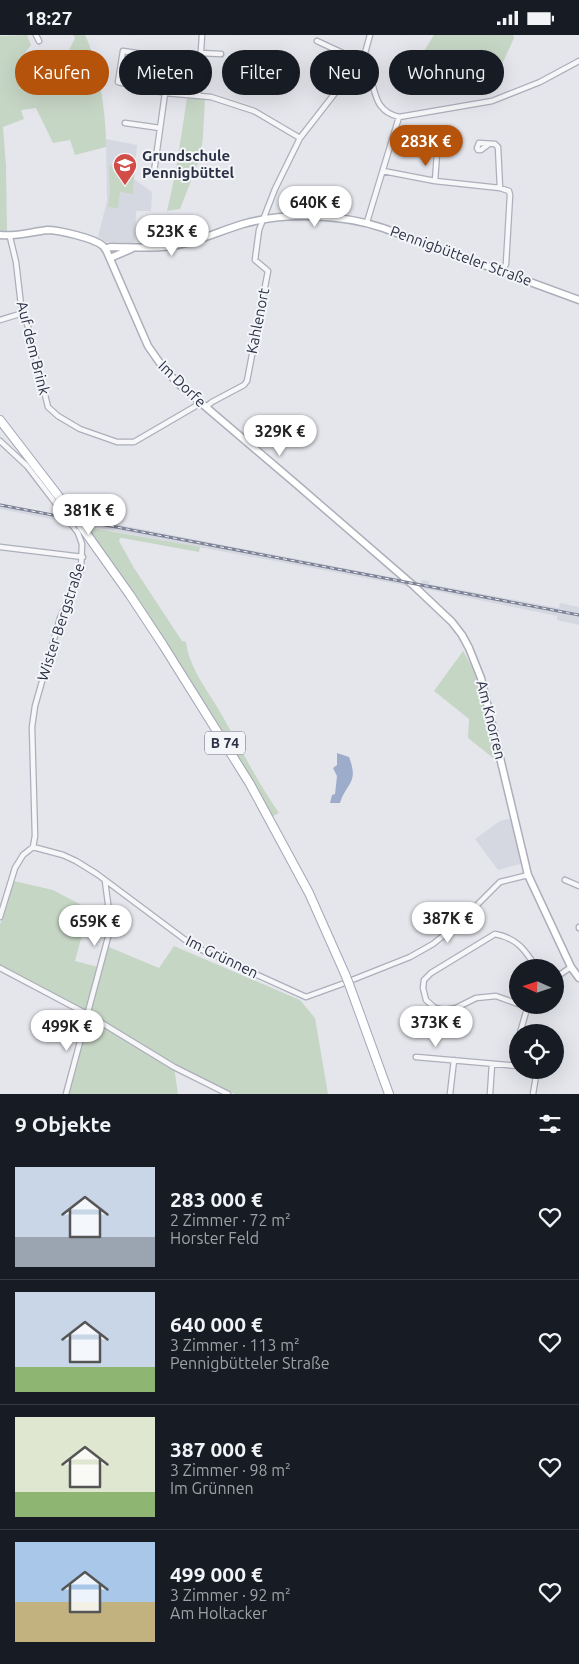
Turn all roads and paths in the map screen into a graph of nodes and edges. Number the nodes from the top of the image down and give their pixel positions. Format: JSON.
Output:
{"nodes":[{"id":1,"x":36,"y":35,"type":"edge"},
{"id":2,"x":202,"y":35,"type":"edge"},
{"id":3,"x":370,"y":35,"type":"edge"},
{"id":4,"x":39,"y":41,"type":"dead end"},
{"id":5,"x":317,"y":41,"type":"dead end"},
{"id":6,"x":200,"y":50,"type":"edge"},
{"id":7,"x":336,"y":50,"type":"edge"},
{"id":8,"x":366,"y":50,"type":"edge"},
{"id":9,"x":212,"y":54,"type":"edge"},
{"id":10,"x":221,"y":54,"type":"dead end"},
{"id":11,"x":579,"y":61,"type":"edge"},
{"id":12,"x":165,"y":95,"type":"edge"},
{"id":13,"x":180,"y":95,"type":"edge"},
{"id":14,"x":198,"y":95,"type":"joint"},
{"id":15,"x":334,"y":95,"type":"edge"},
{"id":16,"x":375,"y":95,"type":"edge"},
{"id":17,"x":400,"y":117,"type":"junction"},
{"id":18,"x":125,"y":123,"type":"dead end"},
{"id":19,"x":160,"y":128,"type":"junction"},
{"id":20,"x":300,"y":138,"type":"junction"},
{"id":21,"x":489,"y":144,"type":"dead end"},
{"id":22,"x":436,"y":153,"type":"dead end"},
{"id":23,"x":383,"y":171,"type":"junction"},
{"id":24,"x":154,"y":172,"type":"dead end"},
{"id":25,"x":435,"y":181,"type":"junction"},
{"id":26,"x":500,"y":188,"type":"junction"},
{"id":27,"x":264,"y":219,"type":"junction"},
{"id":28,"x":367,"y":223,"type":"junction"},
{"id":29,"x":0,"y":235,"type":"edge"},
{"id":30,"x":10,"y":237,"type":"junction"},
{"id":31,"x":135,"y":248,"type":"junction"},
{"id":32,"x":105,"y":249,"type":"junction"},
{"id":33,"x":110,"y":258,"type":"junction"},
{"id":34,"x":502,"y":272,"type":"junction"},
{"id":35,"x":579,"y":300,"type":"edge"},
{"id":36,"x":23,"y":313,"type":"junction"},
{"id":37,"x":0,"y":320,"type":"edge"},
{"id":38,"x":203,"y":405,"type":"junction"},
{"id":39,"x":0,"y":420,"type":"edge"},
{"id":40,"x":0,"y":441,"type":"edge"},
{"id":41,"x":0,"y":547,"type":"edge"},
{"id":42,"x":83,"y":557,"type":"junction"},
{"id":43,"x":414,"y":586,"type":"joint"},
{"id":44,"x":33,"y":847,"type":"junction"},
{"id":45,"x":528,"y":875,"type":"junction"},
{"id":46,"x":564,"y":880,"type":"dead end"},
{"id":47,"x":105,"y":881,"type":"junction"},
{"id":48,"x":579,"y":886,"type":"edge"},
{"id":49,"x":0,"y":917,"type":"edge"},
{"id":50,"x":531,"y":959,"type":"edge"},
{"id":51,"x":572,"y":967,"type":"junction"},
{"id":52,"x":0,"y":968,"type":"edge"},
{"id":53,"x":564,"y":972,"type":"edge"},
{"id":54,"x":579,"y":979,"type":"edge"},
{"id":55,"x":347,"y":983,"type":"junction"},
{"id":56,"x":509,"y":1001,"type":"edge"},
{"id":57,"x":87,"y":1014,"type":"junction"},
{"id":58,"x":416,"y":1057,"type":"dead end"},
{"id":59,"x":454,"y":1060,"type":"junction"},
{"id":60,"x":492,"y":1064,"type":"junction"},
{"id":61,"x":509,"y":1065,"type":"edge"},
{"id":62,"x":536,"y":1079,"type":"edge"},
{"id":63,"x":66,"y":1094,"type":"edge"},
{"id":64,"x":228,"y":1094,"type":"edge"},
{"id":65,"x":389,"y":1094,"type":"edge"},
{"id":66,"x":450,"y":1094,"type":"edge"},
{"id":67,"x":490,"y":1094,"type":"edge"},
{"id":68,"x":533,"y":1094,"type":"edge"}],
"edges":[{"from":1,"to":4,"type":"street"},
{"from":2,"to":6,"type":"street"},
{"from":3,"to":8,"type":"street"},
{"from":5,"to":7,"type":"street"},
{"from":9,"to":10,"type":"street"},
{"from":11,"to":17,"type":"street"},
{"from":12,"to":19,"type":"street"},
{"from":13,"to":14,"type":"street"},
{"from":14,"to":20,"type":"street"},
{"from":15,"to":20,"type":"street"},
{"from":16,"to":17,"type":"street"},
{"from":17,"to":23,"type":"street"},
{"from":18,"to":19,"type":"street"},
{"from":19,"to":24,"type":"street"},
{"from":20,"to":27,"type":"street"},
{"from":21,"to":26,"type":"street"},
{"from":22,"to":25,"type":"street"},
{"from":23,"to":25,"type":"street"},
{"from":23,"to":28,"type":"street"},
{"from":25,"to":26,"type":"street"},
{"from":26,"to":34,"type":"street"},
{"from":27,"to":28,"type":"street","name":"Pennigbütteler Straße"},
{"from":27,"to":31,"type":"street","name":"Pennigbütteler Straße"},
{"from":27,"to":38,"type":"street","name":"Kahlenort"},
{"from":28,"to":34,"type":"street","name":"Pennigbütteler Straße"},
{"from":29,"to":30,"type":"street"},
{"from":30,"to":32,"type":"street"},
{"from":30,"to":36,"type":"street","name":"Auf dem Brink"},
{"from":31,"to":32,"type":"street","name":"Pennigbütteler Straße"},
{"from":31,"to":33,"type":"street","name":"Pennigbütteler Straße"},
{"from":32,"to":33,"type":"street","name":"Im Dorfe"},
{"from":33,"to":38,"type":"street","name":"Im Dorfe"},
{"from":34,"to":35,"type":"street","name":"Pennigbütteler Straße"},
{"from":36,"to":37,"type":"street"},
{"from":36,"to":38,"type":"street","name":"Auf dem Brink"},
{"from":38,"to":43,"type":"street","name":"Im Dorfe"},
{"from":39,"to":55,"type":"main road","number":"B 74","bridge":true},
{"from":40,"to":42,"type":"street","bridge":true},
{"from":41,"to":42,"type":"street"},
{"from":42,"to":44,"type":"street","name":"Wister Bergstraße"},
{"from":43,"to":45,"type":"street","name":"Am Knorren"},
{"from":44,"to":47,"type":"street","name":"Im Grünnen"},
{"from":44,"to":49,"type":"street"},
{"from":45,"to":51,"type":"street","name":"Am Knorren"},
{"from":45,"to":55,"type":"street","name":"Im Grünnen"},
{"from":46,"to":48,"type":"street"},
{"from":47,"to":55,"type":"street","name":"Im Grünnen"},
{"from":47,"to":57,"type":"street"},
{"from":50,"to":56,"type":"street"},
{"from":51,"to":53,"type":"street"},
{"from":51,"to":54,"type":"street","name":"Am Knorren"},
{"from":52,"to":57,"type":"street"},
{"from":55,"to":65,"type":"main road","number":"B 74"},
{"from":57,"to":63,"type":"street"},
{"from":57,"to":64,"type":"street"},
{"from":58,"to":59,"type":"street"},
{"from":59,"to":60,"type":"street"},
{"from":59,"to":66,"type":"street"},
{"from":60,"to":61,"type":"street"},
{"from":60,"to":67,"type":"street"},
{"from":62,"to":68,"type":"street"}]}
